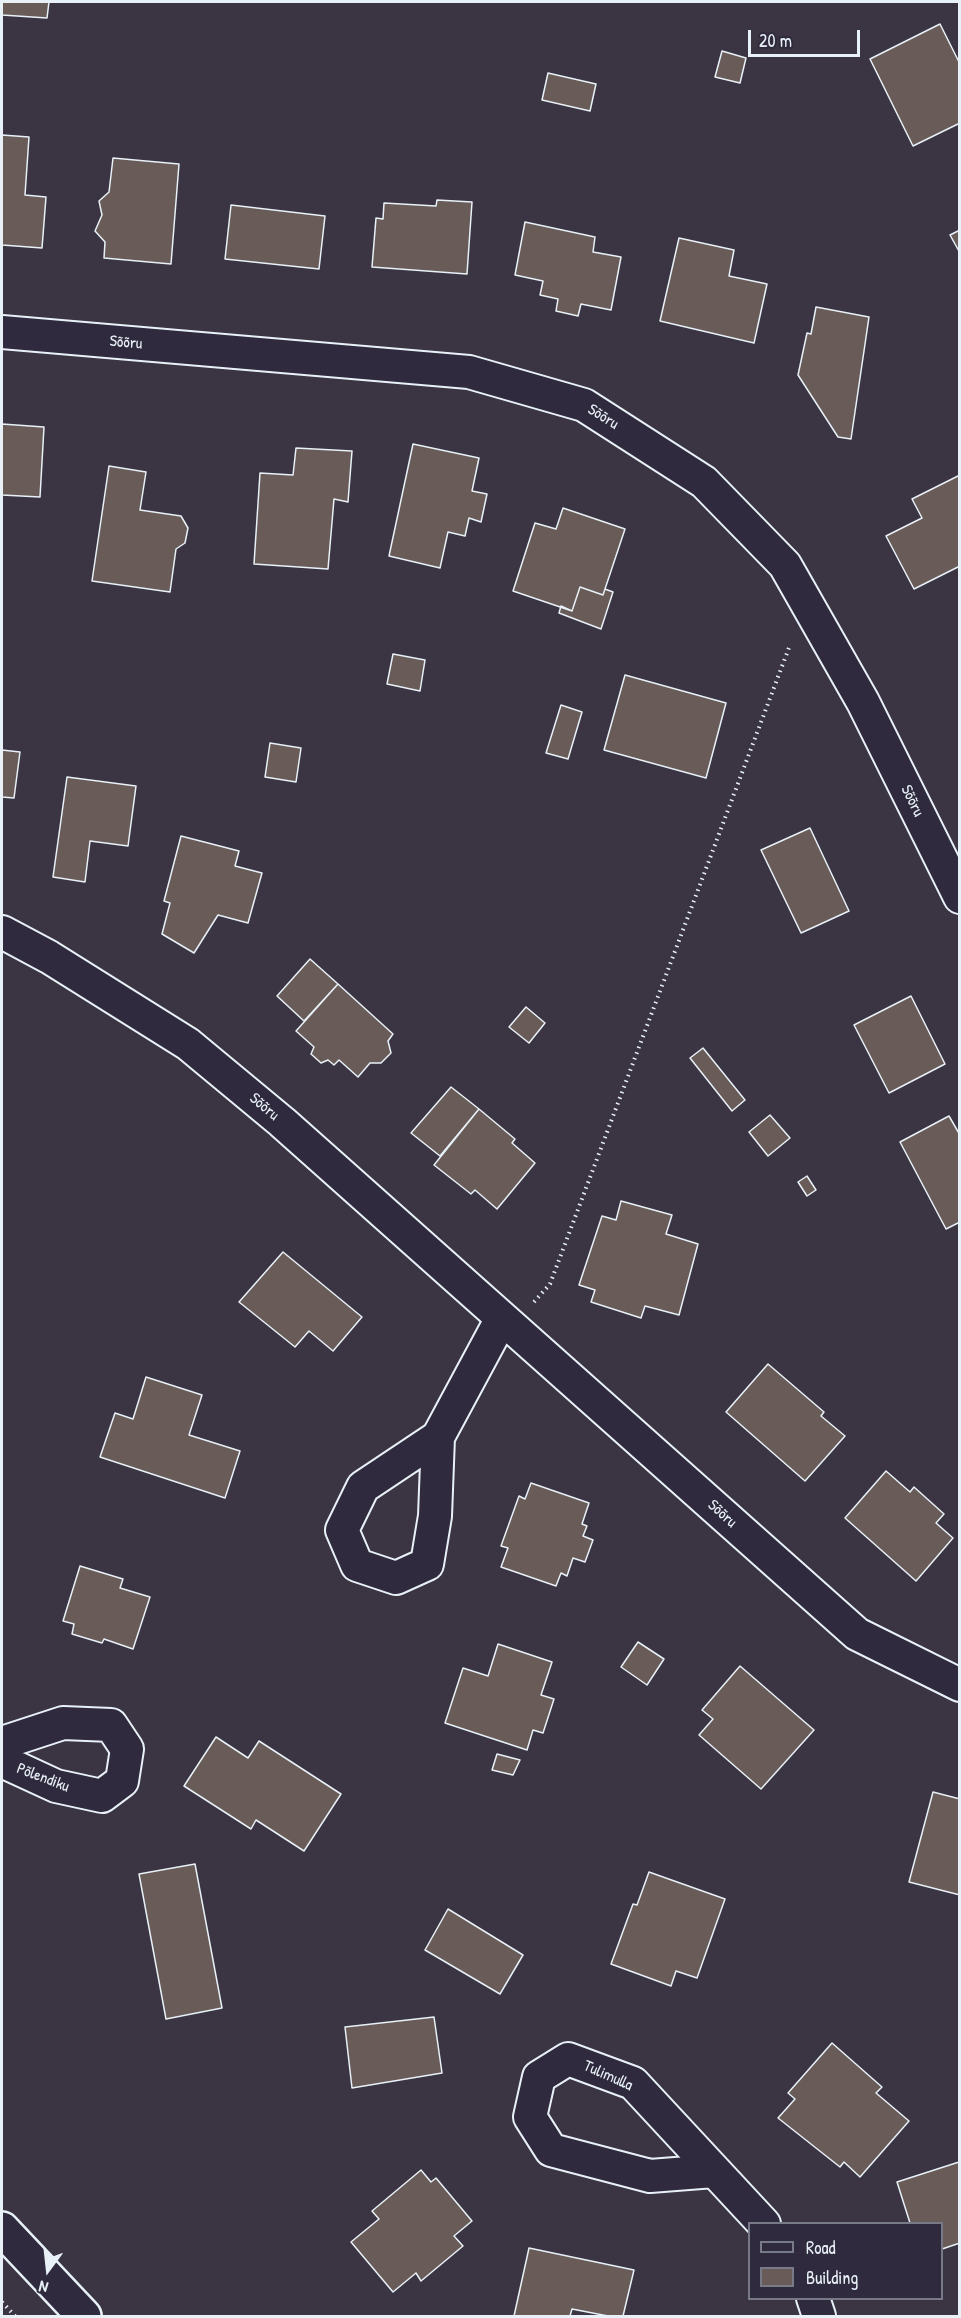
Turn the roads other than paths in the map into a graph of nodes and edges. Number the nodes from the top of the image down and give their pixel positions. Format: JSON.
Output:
{"nodes":[{"id":1,"x":2,"y":332,"type":"edge"},
{"id":2,"x":960,"y":897,"type":"edge"},
{"id":3,"x":2,"y":932,"type":"edge"},
{"id":4,"x":502,"y":1318,"type":"junction"},
{"id":5,"x":438,"y":1437,"type":"dead end"},
{"id":6,"x":960,"y":1684,"type":"edge"},
{"id":7,"x":2,"y":1743,"type":"edge"},
{"id":8,"x":2,"y":1761,"type":"edge"},
{"id":9,"x":714,"y":2171,"type":"junction"},
{"id":10,"x":763,"y":2222,"type":"edge"},
{"id":11,"x":2,"y":2229,"type":"edge"},
{"id":12,"x":814,"y":2300,"type":"edge"},
{"id":13,"x":84,"y":2316,"type":"edge"},
{"id":14,"x":819,"y":2316,"type":"edge"}],
"edges":[{"from":1,"to":2,"type":"street","name":"Sõõru"},
{"from":3,"to":4,"type":"street","name":"Sõõru"},
{"from":4,"to":5,"type":"street"},
{"from":4,"to":6,"type":"street","name":"Sõõru"},
{"from":7,"to":8,"type":"street","name":"Põlendiku"},
{"from":9,"to":9,"type":"street","name":"Tulimulla"},
{"from":9,"to":10,"type":"street","name":"Tulimulla"},
{"from":11,"to":13,"type":"street"},
{"from":12,"to":14,"type":"street"}]}
